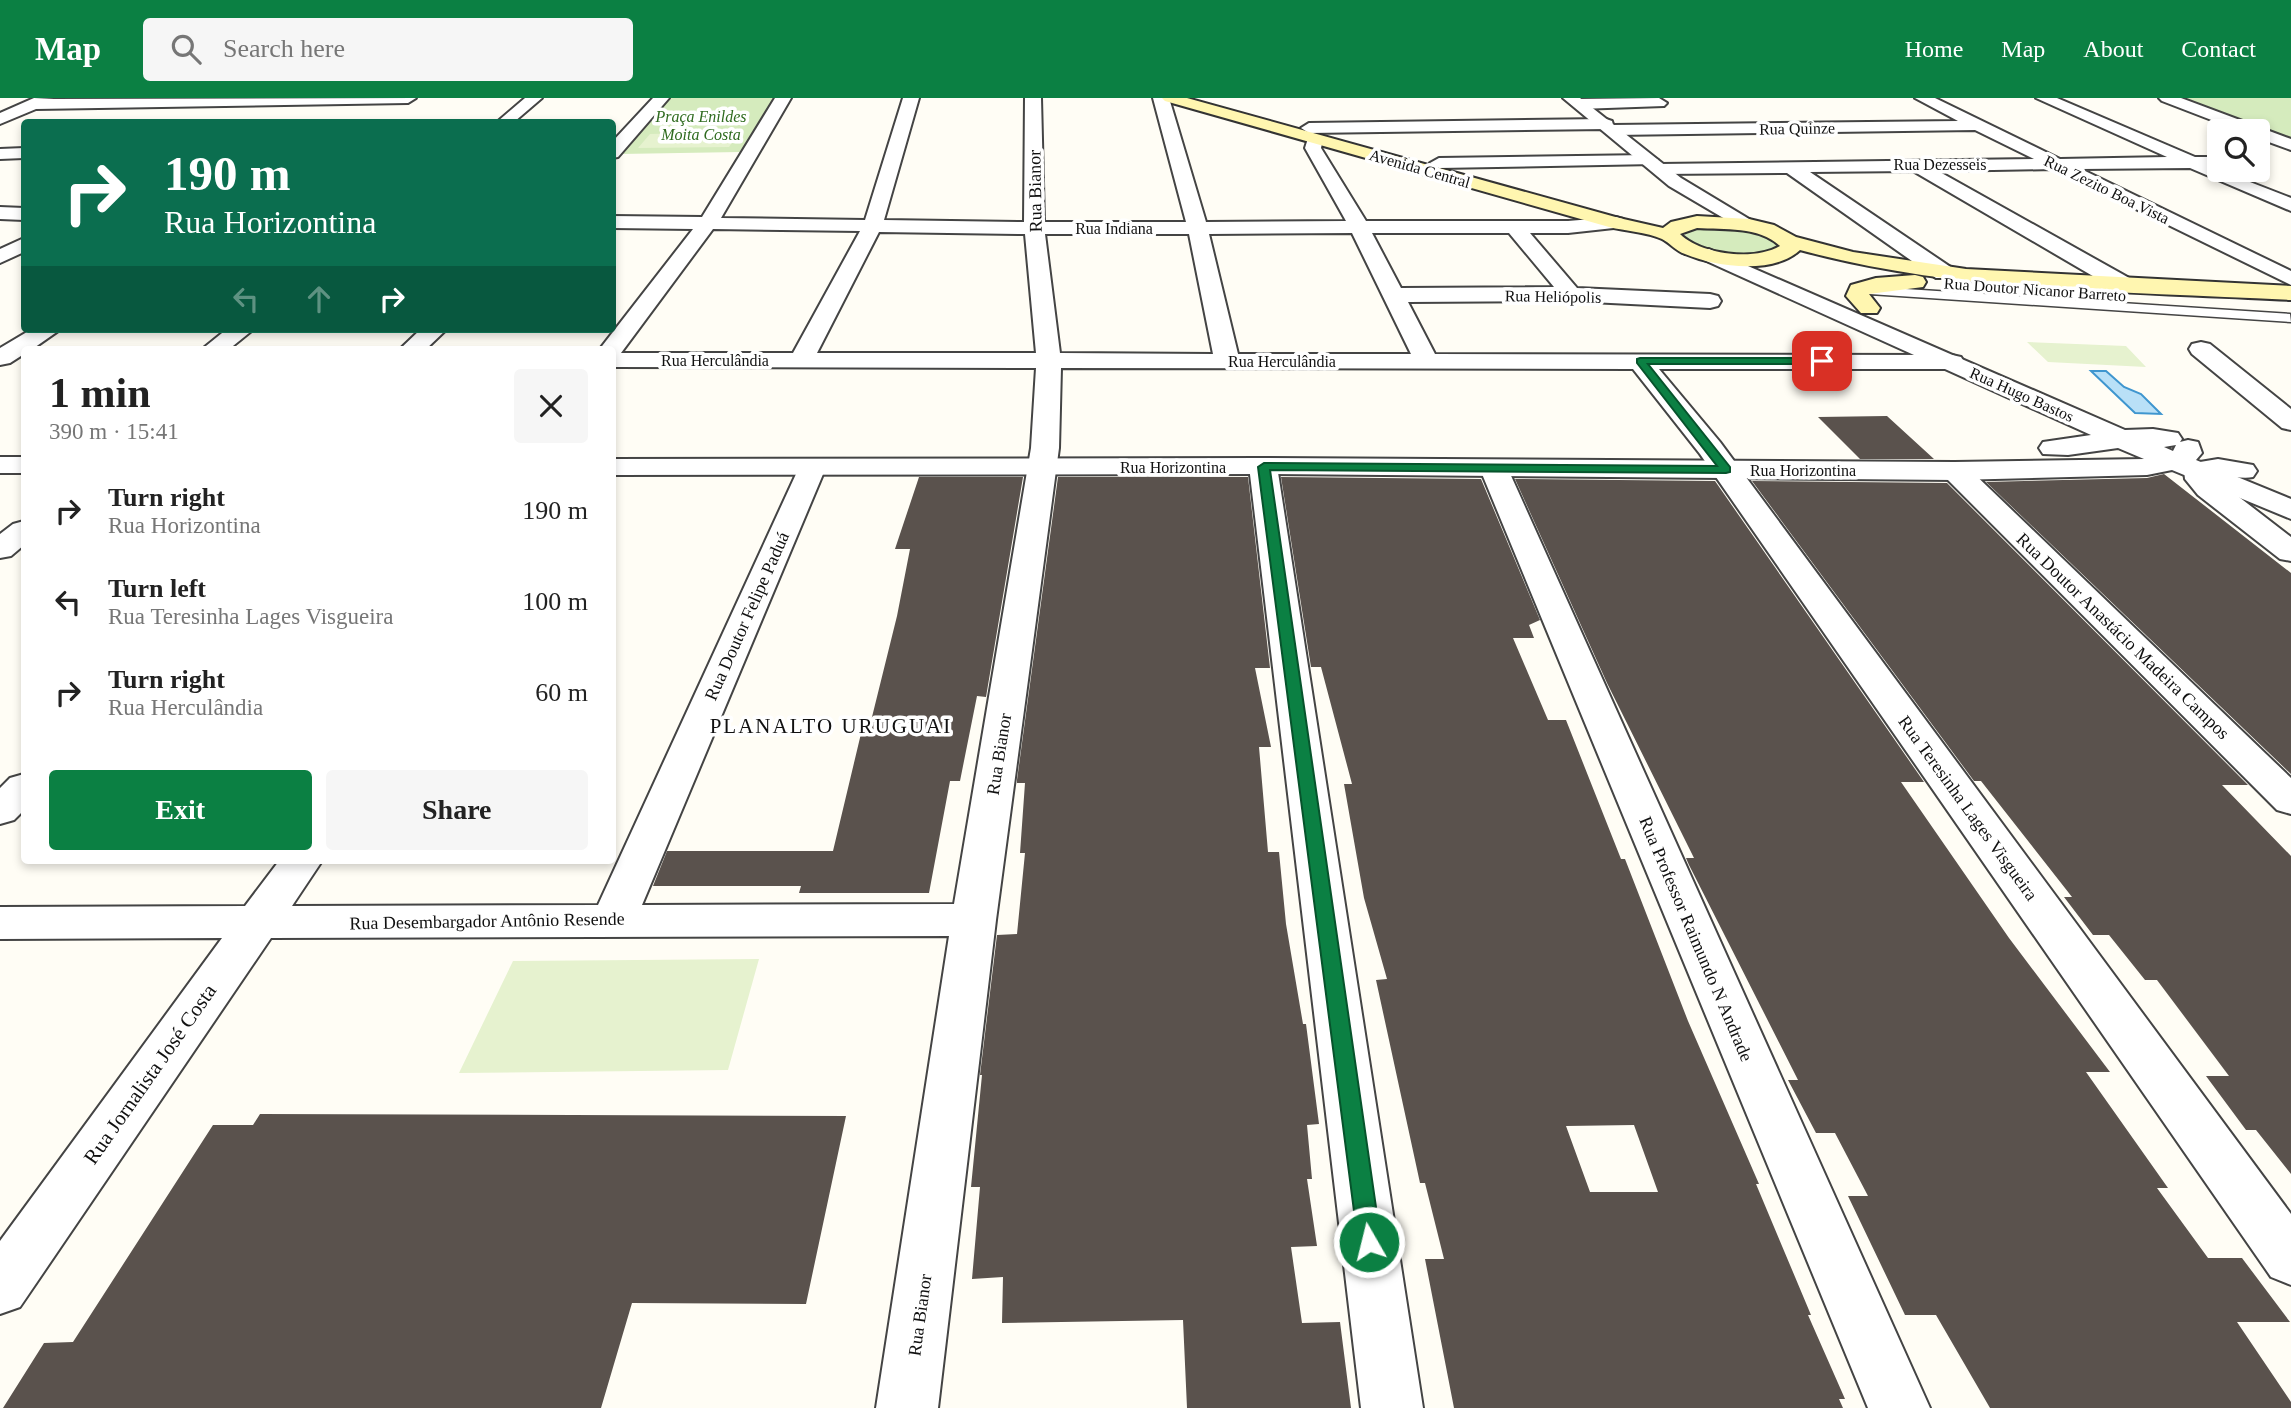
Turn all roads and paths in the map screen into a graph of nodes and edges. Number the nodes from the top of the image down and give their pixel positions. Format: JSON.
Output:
{"nodes":[{"id":1,"x":408,"y":98,"type":"edge"},
{"id":2,"x":534,"y":98,"type":"edge"},
{"id":3,"x":661,"y":98,"type":"edge"},
{"id":4,"x":783,"y":98,"type":"edge"},
{"id":5,"x":911,"y":98,"type":"edge"},
{"id":6,"x":1033,"y":98,"type":"edge"},
{"id":7,"x":1161,"y":98,"type":"edge"},
{"id":8,"x":1170,"y":98,"type":"edge"},
{"id":9,"x":1200,"y":98,"type":"edge"},
{"id":10,"x":2045,"y":98,"type":"edge"},
{"id":11,"x":2167,"y":98,"type":"edge"},
{"id":12,"x":280,"y":99,"type":"edge"},
{"id":13,"x":1925,"y":99,"type":"edge"},
{"id":14,"x":1901,"y":100,"type":"dead end"},
{"id":15,"x":40,"y":101,"type":"edge"},
{"id":16,"x":1575,"y":101,"type":"edge"},
{"id":17,"x":1673,"y":103,"type":"dead end"},
{"id":18,"x":382,"y":116,"type":"dead end"},
{"id":19,"x":249,"y":117,"type":"dead end"},
{"id":20,"x":0,"y":119,"type":"edge"},
{"id":21,"x":509,"y":119,"type":"edge"},
{"id":22,"x":2222,"y":119,"type":"edge"},
{"id":23,"x":1981,"y":126,"type":"junction"},
{"id":24,"x":1610,"y":127,"type":"junction"},
{"id":25,"x":1312,"y":133,"type":"junction"},
{"id":26,"x":2270,"y":137,"type":"edge"},
{"id":27,"x":2291,"y":145,"type":"edge"},
{"id":28,"x":616,"y":149,"type":"edge"},
{"id":29,"x":21,"y":153,"type":"edge"},
{"id":30,"x":0,"y":154,"type":"edge"},
{"id":31,"x":1395,"y":156,"type":"junction"},
{"id":32,"x":2192,"y":162,"type":"junction"},
{"id":33,"x":2207,"y":162,"type":"edge"},
{"id":34,"x":1439,"y":163,"type":"junction"},
{"id":35,"x":1914,"y":164,"type":"junction"},
{"id":36,"x":2055,"y":164,"type":"junction"},
{"id":37,"x":1789,"y":166,"type":"junction"},
{"id":38,"x":1661,"y":170,"type":"junction"},
{"id":39,"x":2291,"y":205,"type":"edge"},
{"id":40,"x":0,"y":213,"type":"edge"},
{"id":41,"x":21,"y":214,"type":"edge"},
{"id":42,"x":616,"y":222,"type":"edge"},
{"id":43,"x":708,"y":223,"type":"junction"},
{"id":44,"x":1616,"y":223,"type":"junction"},
{"id":45,"x":873,"y":225,"type":"junction"},
{"id":46,"x":1749,"y":225,"type":"junction"},
{"id":47,"x":1359,"y":227,"type":"junction"},
{"id":48,"x":1514,"y":227,"type":"junction"},
{"id":49,"x":1034,"y":228,"type":"junction"},
{"id":50,"x":1198,"y":228,"type":"junction"},
{"id":51,"x":1677,"y":228,"type":"junction"},
{"id":52,"x":21,"y":246,"type":"edge"},
{"id":53,"x":1781,"y":251,"type":"junction"},
{"id":54,"x":1709,"y":255,"type":"junction"},
{"id":55,"x":0,"y":257,"type":"edge"},
{"id":56,"x":1936,"y":277,"type":"junction"},
{"id":57,"x":2291,"y":279,"type":"edge"},
{"id":58,"x":2123,"y":284,"type":"junction"},
{"id":59,"x":2291,"y":293,"type":"edge"},
{"id":60,"x":1571,"y":294,"type":"junction"},
{"id":61,"x":1395,"y":295,"type":"junction"},
{"id":62,"x":1864,"y":299,"type":"junction"},
{"id":63,"x":1710,"y":301,"type":"dead end"},
{"id":64,"x":2291,"y":303,"type":"edge"},
{"id":65,"x":2290,"y":318,"type":"edge"},
{"id":66,"x":43,"y":333,"type":"edge"},
{"id":67,"x":236,"y":333,"type":"edge"},
{"id":68,"x":430,"y":333,"type":"edge"},
{"id":69,"x":26,"y":346,"type":"edge"},
{"id":70,"x":219,"y":346,"type":"edge"},
{"id":71,"x":416,"y":346,"type":"edge"},
{"id":72,"x":614,"y":346,"type":"edge"},
{"id":73,"x":2202,"y":349,"type":"dead end"},
{"id":74,"x":616,"y":360,"type":"edge"},
{"id":75,"x":801,"y":360,"type":"junction"},
{"id":76,"x":1426,"y":360,"type":"junction"},
{"id":77,"x":1049,"y":361,"type":"junction"},
{"id":78,"x":1227,"y":361,"type":"junction"},
{"id":79,"x":1640,"y":361,"type":"junction"},
{"id":80,"x":1952,"y":362,"type":"junction"},
{"id":81,"x":2291,"y":422,"type":"edge"},
{"id":82,"x":2119,"y":438,"type":"junction"},
{"id":83,"x":0,"y":446,"type":"edge"},
{"id":84,"x":21,"y":446,"type":"edge"},
{"id":85,"x":616,"y":447,"type":"edge"},
{"id":86,"x":2183,"y":455,"type":"junction"},
{"id":87,"x":1044,"y":457,"type":"junction"},
{"id":88,"x":1718,"y":459,"type":"junction"},
{"id":89,"x":0,"y":465,"type":"edge"},
{"id":90,"x":21,"y":465,"type":"edge"},
{"id":91,"x":616,"y":467,"type":"edge"},
{"id":92,"x":812,"y":467,"type":"junction"},
{"id":93,"x":1264,"y":467,"type":"junction"},
{"id":94,"x":1494,"y":469,"type":"junction"},
{"id":95,"x":1955,"y":471,"type":"junction"},
{"id":96,"x":2275,"y":495,"type":"edge"},
{"id":97,"x":21,"y":532,"type":"edge"},
{"id":98,"x":0,"y":549,"type":"edge"},
{"id":99,"x":2291,"y":552,"type":"edge"},
{"id":100,"x":21,"y":790,"type":"edge"},
{"id":101,"x":2291,"y":801,"type":"edge"},
{"id":102,"x":0,"y":811,"type":"edge"},
{"id":103,"x":299,"y":864,"type":"edge"},
{"id":104,"x":614,"y":919,"type":"junction"},
{"id":105,"x":974,"y":920,"type":"junction"},
{"id":106,"x":0,"y":923,"type":"edge"},
{"id":107,"x":256,"y":924,"type":"junction"},
{"id":108,"x":2291,"y":1259,"type":"edge"},
{"id":109,"x":0,"y":1288,"type":"edge"},
{"id":110,"x":907,"y":1408,"type":"edge"},
{"id":111,"x":1392,"y":1408,"type":"edge"},
{"id":112,"x":1899,"y":1408,"type":"edge"}],
"edges":[{"from":1,"to":12,"type":"street"},
{"from":1,"to":18,"type":"street"},
{"from":2,"to":21,"type":"street"},
{"from":3,"to":28,"type":"street"},
{"from":4,"to":43,"type":"street"},
{"from":5,"to":45,"type":"street"},
{"from":6,"to":49,"type":"street","name":"Rua Bianor"},
{"from":7,"to":50,"type":"street"},
{"from":8,"to":25,"type":"main road","name":"Avenida Central"},
{"from":9,"to":25,"type":"main road","name":"Avenida Central"},
{"from":10,"to":32,"type":"street"},
{"from":11,"to":22,"type":"street"},
{"from":12,"to":15,"type":"street"},
{"from":12,"to":19,"type":"street"},
{"from":13,"to":14,"type":"street"},
{"from":13,"to":23,"type":"street","name":"Rua Zezito Boa Vista"},
{"from":15,"to":20,"type":"street"},
{"from":16,"to":17,"type":"street"},
{"from":16,"to":24,"type":"street"},
{"from":23,"to":24,"type":"street","name":"Rua Quinze"},
{"from":23,"to":36,"type":"street","name":"Rua Zezito Boa Vista"},
{"from":24,"to":25,"type":"street","name":"Rua Quinze"},
{"from":24,"to":38,"type":"street"},
{"from":25,"to":31,"type":"main road","name":"Avenida Central"},
{"from":25,"to":47,"type":"street"},
{"from":26,"to":27,"type":"street"},
{"from":29,"to":30,"type":"street"},
{"from":31,"to":34,"type":"main road","name":"Avenida Central"},
{"from":31,"to":44,"type":"main road","name":"Avenida Central"},
{"from":32,"to":33,"type":"street","name":"Rua Dezesseis"},
{"from":32,"to":36,"type":"street","name":"Rua Dezesseis"},
{"from":32,"to":39,"type":"street"},
{"from":34,"to":38,"type":"street","name":"Rua Dezesseis"},
{"from":34,"to":51,"type":"main road","name":"Avenida Central"},
{"from":35,"to":36,"type":"street","name":"Rua Dezesseis"},
{"from":35,"to":37,"type":"street","name":"Rua Dezesseis"},
{"from":35,"to":58,"type":"street"},
{"from":36,"to":57,"type":"street","name":"Rua Zezito Boa Vista"},
{"from":37,"to":38,"type":"street","name":"Rua Dezesseis"},
{"from":37,"to":56,"type":"street"},
{"from":38,"to":46,"type":"street"},
{"from":38,"to":51,"type":"street"},
{"from":40,"to":41,"type":"street"},
{"from":42,"to":43,"type":"street","name":"Rua Indiana"},
{"from":43,"to":45,"type":"street","name":"Rua Indiana"},
{"from":43,"to":72,"type":"street"},
{"from":44,"to":48,"type":"street","name":"Rua Indiana"},
{"from":44,"to":51,"type":"main road","name":"Avenida Central"},
{"from":45,"to":49,"type":"street","name":"Rua Indiana"},
{"from":45,"to":75,"type":"street"},
{"from":46,"to":51,"type":"main road"},
{"from":46,"to":53,"type":"main road"},
{"from":47,"to":48,"type":"street","name":"Rua Indiana"},
{"from":47,"to":50,"type":"street","name":"Rua Indiana"},
{"from":47,"to":61,"type":"street"},
{"from":48,"to":60,"type":"street"},
{"from":49,"to":50,"type":"street","name":"Rua Indiana"},
{"from":49,"to":77,"type":"street","name":"Rua Bianor"},
{"from":50,"to":78,"type":"street"},
{"from":51,"to":54,"type":"main road"},
{"from":52,"to":55,"type":"street"},
{"from":53,"to":54,"type":"main road"},
{"from":53,"to":56,"type":"main road","name":"Rua Doutor Nicanor Barreto"},
{"from":53,"to":62,"type":"street"},
{"from":54,"to":80,"type":"street","name":"Rua Hugo Bastos"},
{"from":56,"to":58,"type":"main road","name":"Rua Doutor Nicanor Barreto"},
{"from":56,"to":62,"type":"main road"},
{"from":56,"to":64,"type":"main road","name":"Rua Doutor Nicanor Barreto"},
{"from":58,"to":59,"type":"main road","name":"Rua Doutor Nicanor Barreto"},
{"from":60,"to":61,"type":"street","name":"Rua Heliópolis"},
{"from":60,"to":63,"type":"street","name":"Rua Heliópolis"},
{"from":61,"to":76,"type":"street"},
{"from":62,"to":65,"type":"lane"},
{"from":62,"to":86,"type":"street"},
{"from":66,"to":69,"type":"street"},
{"from":67,"to":70,"type":"street"},
{"from":68,"to":71,"type":"street"},
{"from":73,"to":81,"type":"street"},
{"from":74,"to":75,"type":"street","name":"Rua Herculândia"},
{"from":75,"to":77,"type":"street","name":"Rua Herculândia"},
{"from":76,"to":78,"type":"street","name":"Rua Herculândia"},
{"from":76,"to":79,"type":"street","name":"Rua Herculândia"},
{"from":77,"to":78,"type":"street","name":"Rua Herculândia"},
{"from":77,"to":87,"type":"street","name":"Rua Bianor"},
{"from":79,"to":80,"type":"street","name":"Rua Herculândia"},
{"from":79,"to":88,"type":"street","name":"Rua Teresinha Lages Visgueira"},
{"from":80,"to":82,"type":"street","name":"Rua Hugo Bastos"},
{"from":82,"to":86,"type":"street"},
{"from":82,"to":88,"type":"street","name":"Rua Horizontina"},
{"from":83,"to":84,"type":"street"},
{"from":85,"to":87,"type":"street","name":"Rua Horizontina"},
{"from":86,"to":95,"type":"street","name":"Rua Horizontina"},
{"from":86,"to":96,"type":"street"},
{"from":86,"to":96,"type":"street"},
{"from":86,"to":99,"type":"street"},
{"from":87,"to":88,"type":"street","name":"Rua Horizontina"},
{"from":87,"to":92,"type":"street","name":"Rua Horizontina"},
{"from":87,"to":93,"type":"street","name":"Rua Horizontina"},
{"from":87,"to":105,"type":"street","name":"Rua Bianor"},
{"from":88,"to":94,"type":"street","name":"Rua Horizontina"},
{"from":88,"to":95,"type":"street","name":"Rua Horizontina"},
{"from":88,"to":108,"type":"street","name":"Rua Teresinha Lages Visgueira"},
{"from":89,"to":90,"type":"street"},
{"from":91,"to":92,"type":"street","name":"Rua Horizontina"},
{"from":92,"to":104,"type":"street","name":"Rua Doutor Felipe Paduá"},
{"from":93,"to":94,"type":"street","name":"Rua Horizontina"},
{"from":93,"to":111,"type":"street"},
{"from":94,"to":112,"type":"street","name":"Rua Professor Raimundo N Andrade"},
{"from":95,"to":101,"type":"street","name":"Rua Doutor Anastácio Madeira Campos"},
{"from":97,"to":98,"type":"street"},
{"from":100,"to":102,"type":"street"},
{"from":103,"to":107,"type":"street","name":"Rua Jornalista José Costa"},
{"from":104,"to":105,"type":"street","name":"Rua Desembargador Antônio Resende"},
{"from":104,"to":107,"type":"street","name":"Rua Desembargador Antônio Resende"},
{"from":105,"to":110,"type":"street","name":"Rua Bianor"},
{"from":106,"to":107,"type":"street","name":"Rua Desembargador Antônio Resende"},
{"from":107,"to":109,"type":"street","name":"Rua Jornalista José Costa"}]}
